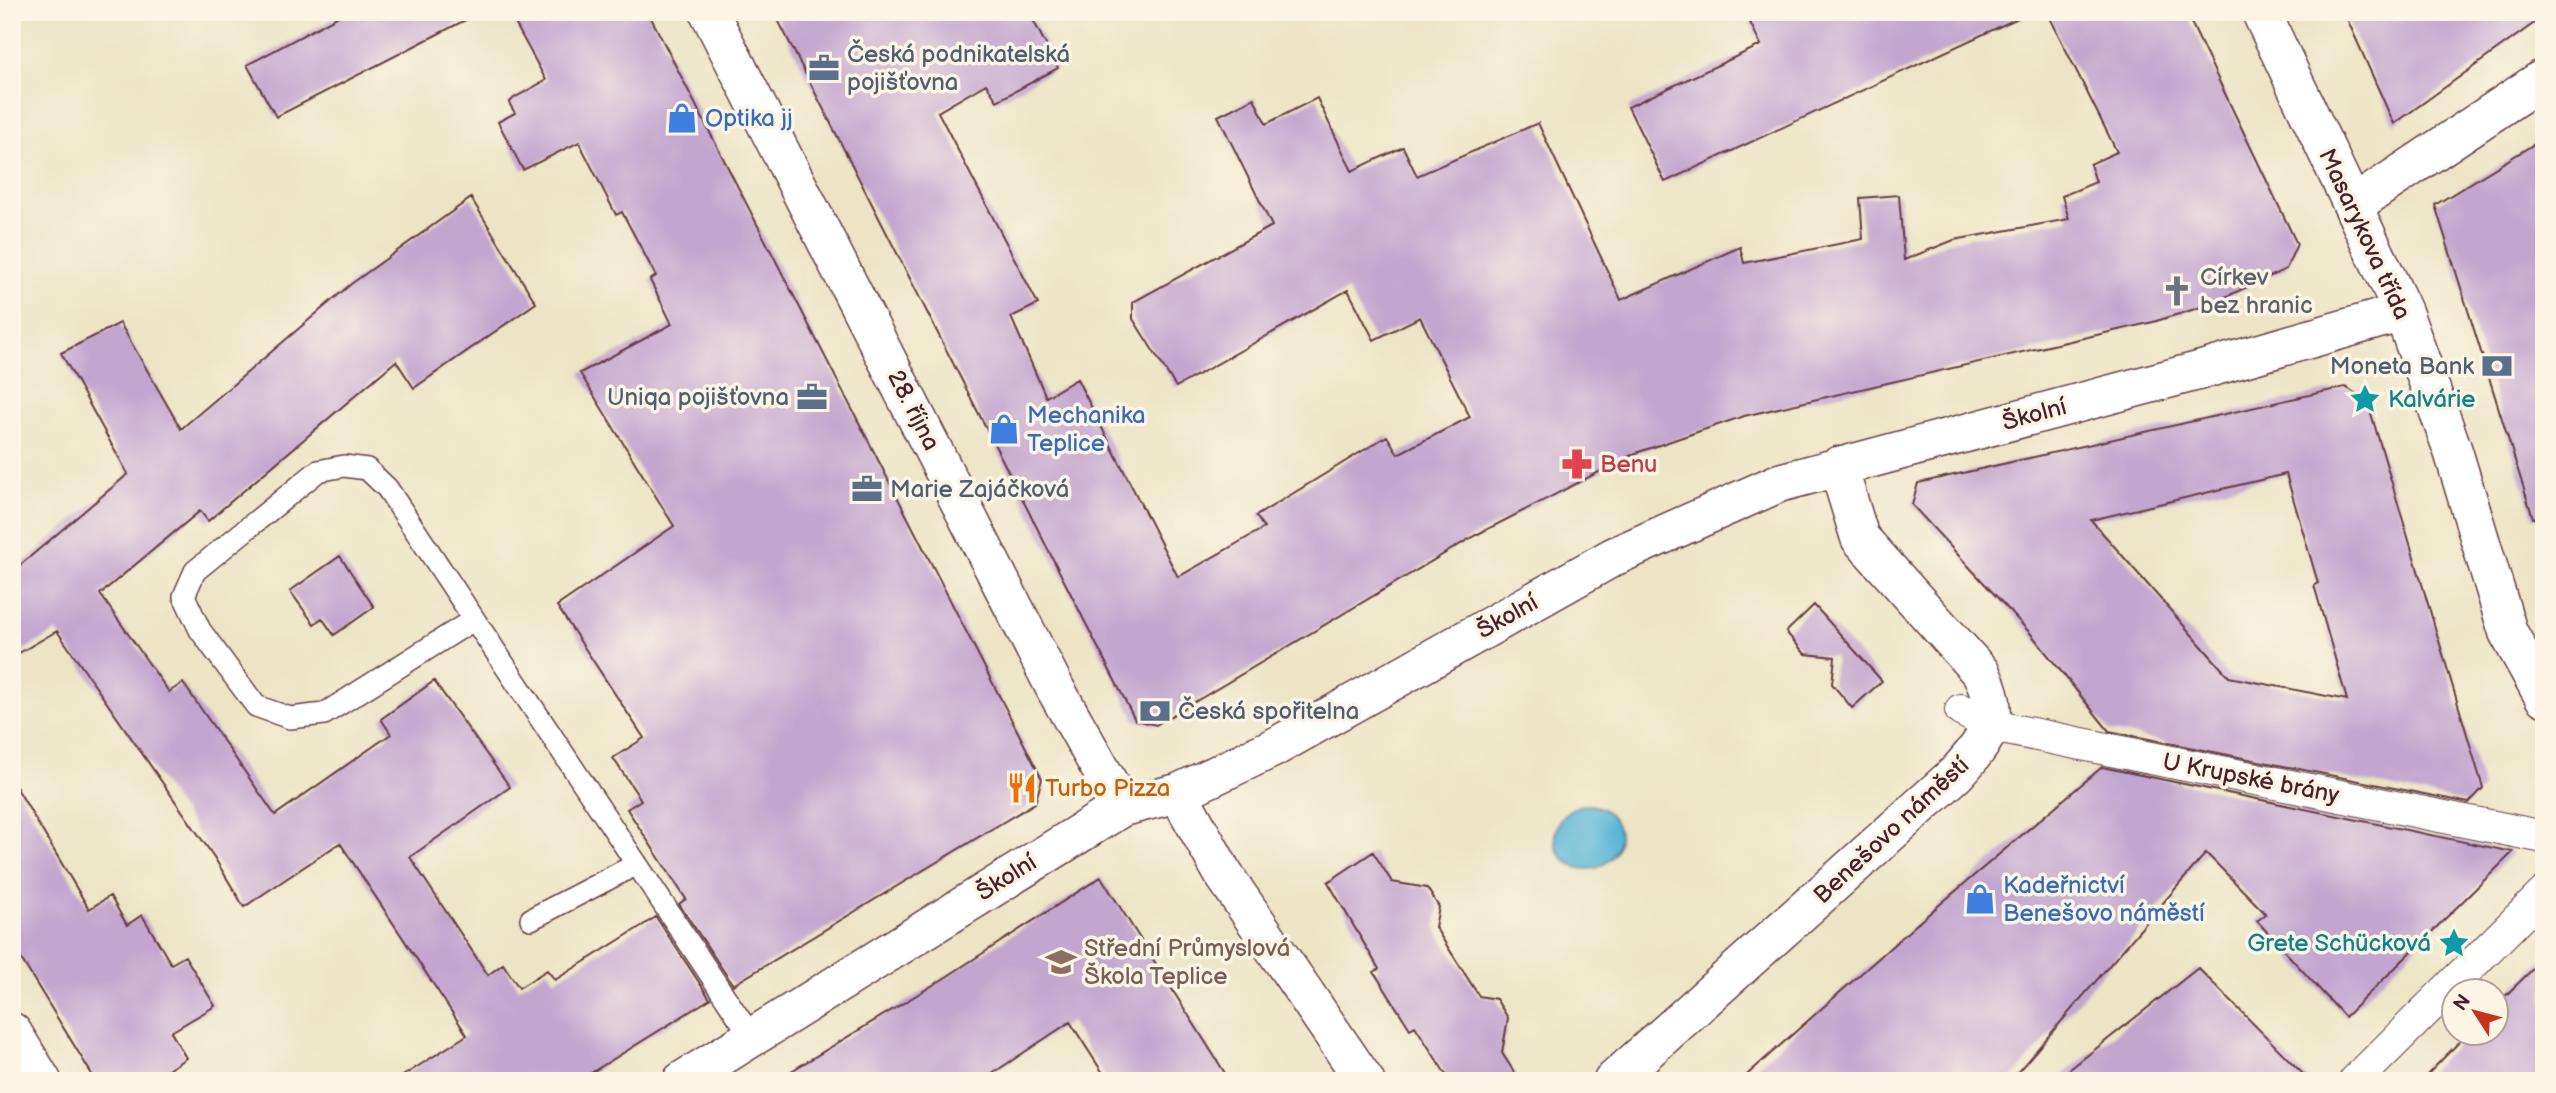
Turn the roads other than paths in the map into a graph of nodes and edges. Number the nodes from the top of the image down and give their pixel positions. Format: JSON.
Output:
{"nodes":[{"id":1,"x":709,"y":12,"type":"edge"},
{"id":2,"x":2261,"y":12,"type":"edge"},
{"id":3,"x":2544,"y":78,"type":"edge"},
{"id":4,"x":2354,"y":205,"type":"junction"},
{"id":5,"x":2403,"y":312,"type":"junction"},
{"id":6,"x":1838,"y":466,"type":"junction"},
{"id":7,"x":473,"y":620,"type":"junction"},
{"id":8,"x":2544,"y":697,"type":"edge"},
{"id":9,"x":1977,"y":718,"type":"junction"},
{"id":10,"x":1178,"y":793,"type":"junction"},
{"id":11,"x":1122,"y":807,"type":"junction"},
{"id":12,"x":2544,"y":837,"type":"edge"},
{"id":13,"x":637,"y":864,"type":"junction"},
{"id":14,"x":2544,"y":893,"type":"edge"},
{"id":15,"x":531,"y":919,"type":"dead end"},
{"id":16,"x":12,"y":1032,"type":"edge"},
{"id":17,"x":751,"y":1035,"type":"junction"},
{"id":18,"x":42,"y":1081,"type":"edge"},
{"id":19,"x":682,"y":1081,"type":"edge"},
{"id":20,"x":1365,"y":1081,"type":"edge"},
{"id":21,"x":1613,"y":1081,"type":"edge"},
{"id":22,"x":2355,"y":1081,"type":"edge"}],
"edges":[{"from":1,"to":11,"type":"street","name":"28. října"},
{"from":2,"to":4,"type":"street","name":"Masarykova třída"},
{"from":3,"to":4,"type":"street"},
{"from":4,"to":5,"type":"street","name":"Masarykova třída"},
{"from":5,"to":6,"type":"street","name":"Školní"},
{"from":5,"to":8,"type":"street","name":"Masarykova třída"},
{"from":6,"to":9,"type":"street"},
{"from":6,"to":10,"type":"street","name":"Školní"},
{"from":7,"to":7,"type":"lane"},
{"from":7,"to":13,"type":"lane"},
{"from":9,"to":12,"type":"street","name":"U Krupské brány"},
{"from":9,"to":21,"type":"street","name":"Benešovo náměstí"},
{"from":10,"to":11,"type":"street","name":"Školní"},
{"from":10,"to":20,"type":"street"},
{"from":11,"to":17,"type":"street","name":"Školní"},
{"from":13,"to":15,"type":"lane"},
{"from":13,"to":17,"type":"lane"},
{"from":14,"to":22,"type":"street"},
{"from":16,"to":18,"type":"street"},
{"from":17,"to":19,"type":"street","name":"Školní"}]}
